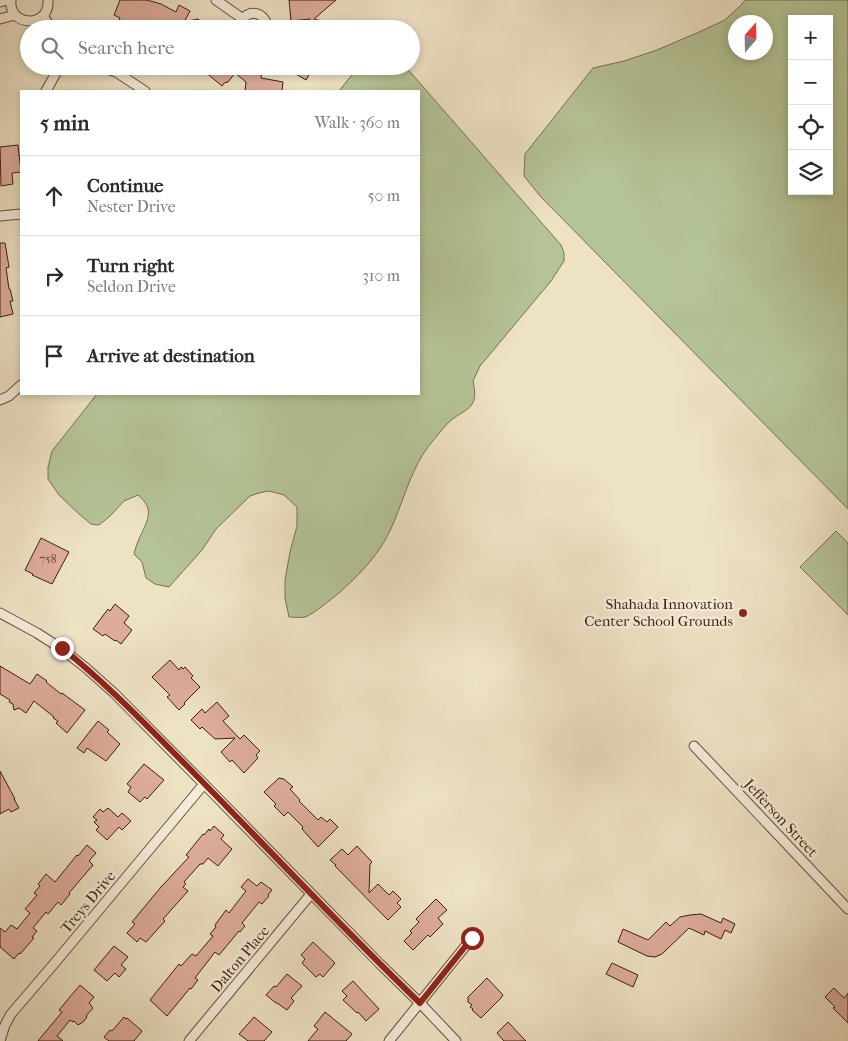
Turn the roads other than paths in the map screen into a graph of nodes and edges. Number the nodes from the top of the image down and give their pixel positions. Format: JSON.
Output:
{"nodes":[{"id":1,"x":9,"y":0,"type":"edge"},
{"id":2,"x":48,"y":0,"type":"edge"},
{"id":3,"x":216,"y":0,"type":"edge"},
{"id":4,"x":0,"y":2,"type":"edge"},
{"id":5,"x":15,"y":15,"type":"junction"},
{"id":6,"x":43,"y":16,"type":"junction"},
{"id":7,"x":242,"y":18,"type":"joint"},
{"id":8,"x":0,"y":19,"type":"edge"},
{"id":9,"x":24,"y":20,"type":"edge"},
{"id":10,"x":37,"y":20,"type":"edge"},
{"id":11,"x":46,"y":20,"type":"edge"},
{"id":12,"x":265,"y":20,"type":"edge"},
{"id":13,"x":55,"y":75,"type":"edge"},
{"id":14,"x":121,"y":75,"type":"edge"},
{"id":15,"x":47,"y":90,"type":"edge"},
{"id":16,"x":143,"y":90,"type":"edge"},
{"id":17,"x":20,"y":214,"type":"edge"},
{"id":18,"x":0,"y":216,"type":"edge"},
{"id":19,"x":20,"y":387,"type":"edge"},
{"id":20,"x":0,"y":400,"type":"edge"},
{"id":21,"x":0,"y":613,"type":"edge"},
{"id":22,"x":694,"y":746,"type":"dead end"},
{"id":23,"x":204,"y":784,"type":"junction"},
{"id":24,"x":311,"y":894,"type":"junction"},
{"id":25,"x":848,"y":909,"type":"edge"},
{"id":26,"x":472,"y":938,"type":"dead end"},
{"id":27,"x":420,"y":1003,"type":"junction"},
{"id":28,"x":0,"y":1041,"type":"edge"},
{"id":29,"x":189,"y":1041,"type":"edge"},
{"id":30,"x":389,"y":1041,"type":"edge"},
{"id":31,"x":456,"y":1041,"type":"edge"}],
"edges":[{"from":1,"to":4,"type":"street"},
{"from":1,"to":5,"type":"street"},
{"from":2,"to":6,"type":"street"},
{"from":3,"to":7,"type":"street"},
{"from":5,"to":8,"type":"street"},
{"from":5,"to":9,"type":"street"},
{"from":6,"to":10,"type":"street"},
{"from":6,"to":11,"type":"street"},
{"from":7,"to":12,"type":"street"},
{"from":13,"to":15,"type":"street"},
{"from":14,"to":16,"type":"street"},
{"from":17,"to":18,"type":"street"},
{"from":19,"to":20,"type":"street"},
{"from":21,"to":23,"type":"street"},
{"from":22,"to":25,"type":"street","name":"Jefferson Street"},
{"from":23,"to":24,"type":"street"},
{"from":23,"to":28,"type":"street","name":"Treys Drive"},
{"from":24,"to":27,"type":"street"},
{"from":24,"to":29,"type":"street","name":"Dalton Place"},
{"from":26,"to":27,"type":"street"},
{"from":27,"to":30,"type":"street"},
{"from":27,"to":31,"type":"street"}]}
